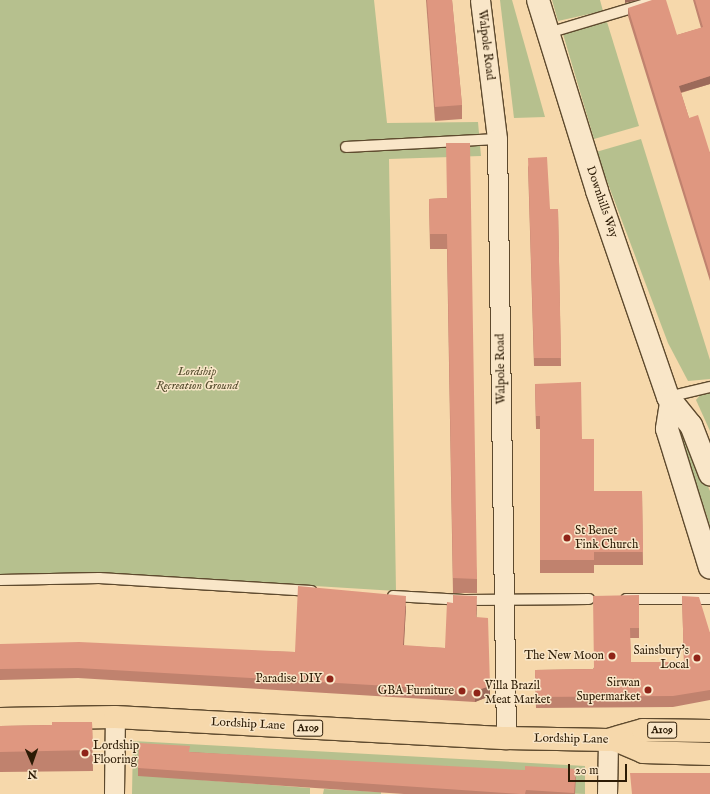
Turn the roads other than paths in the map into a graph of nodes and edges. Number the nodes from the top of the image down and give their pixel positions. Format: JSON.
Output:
{"nodes":[{"id":1,"x":480,"y":0,"type":"edge"},
{"id":2,"x":538,"y":0,"type":"edge"},
{"id":3,"x":659,"y":0,"type":"edge"},
{"id":4,"x":548,"y":33,"type":"junction"},
{"id":5,"x":497,"y":139,"type":"junction"},
{"id":6,"x":346,"y":147,"type":"dead end"},
{"id":7,"x":710,"y":387,"type":"edge"},
{"id":8,"x":670,"y":400,"type":"junction"},
{"id":9,"x":710,"y":474,"type":"edge"},
{"id":10,"x":710,"y":568,"type":"edge"},
{"id":11,"x":0,"y":580,"type":"edge"},
{"id":12,"x":323,"y":591,"type":"edge"},
{"id":13,"x":385,"y":596,"type":"edge"},
{"id":14,"x":504,"y":599,"type":"junction"},
{"id":15,"x":589,"y":599,"type":"dead end"},
{"id":16,"x":615,"y":599,"type":"edge"},
{"id":17,"x":710,"y":599,"type":"edge"},
{"id":18,"x":115,"y":717,"type":"junction"},
{"id":19,"x":0,"y":719,"type":"edge"},
{"id":20,"x":710,"y":730,"type":"edge"},
{"id":21,"x":506,"y":738,"type":"junction"},
{"id":22,"x":612,"y":740,"type":"junction"},
{"id":23,"x":710,"y":754,"type":"edge"},
{"id":24,"x":114,"y":794,"type":"edge"},
{"id":25,"x":607,"y":794,"type":"edge"}],
"edges":[{"from":1,"to":5,"type":"street","name":"Walpole Road"},
{"from":2,"to":4,"type":"main road","name":"Downhills Way"},
{"from":3,"to":4,"type":"lane"},
{"from":4,"to":8,"type":"main road","name":"Downhills Way"},
{"from":5,"to":6,"type":"lane"},
{"from":5,"to":14,"type":"street","name":"Walpole Road"},
{"from":7,"to":8,"type":"lane"},
{"from":8,"to":9,"type":"main road","name":"Downhills Way"},
{"from":8,"to":10,"type":"main road","name":"Downhills Way"},
{"from":11,"to":12,"type":"lane"},
{"from":13,"to":14,"type":"lane"},
{"from":14,"to":15,"type":"lane"},
{"from":14,"to":21,"type":"street","name":"Walpole Road"},
{"from":16,"to":17,"type":"lane"},
{"from":18,"to":19,"type":"main road","name":"Lordship Lane","number":"A109"},
{"from":18,"to":21,"type":"main road","name":"Lordship Lane","number":"A109"},
{"from":18,"to":24,"type":"street"},
{"from":20,"to":22,"type":"main road","name":"Lordship Lane","number":"A109"},
{"from":21,"to":22,"type":"main road","name":"Lordship Lane","number":"A109"},
{"from":22,"to":23,"type":"main road","name":"Lordship Lane","number":"A109"},
{"from":22,"to":25,"type":"street"}]}
